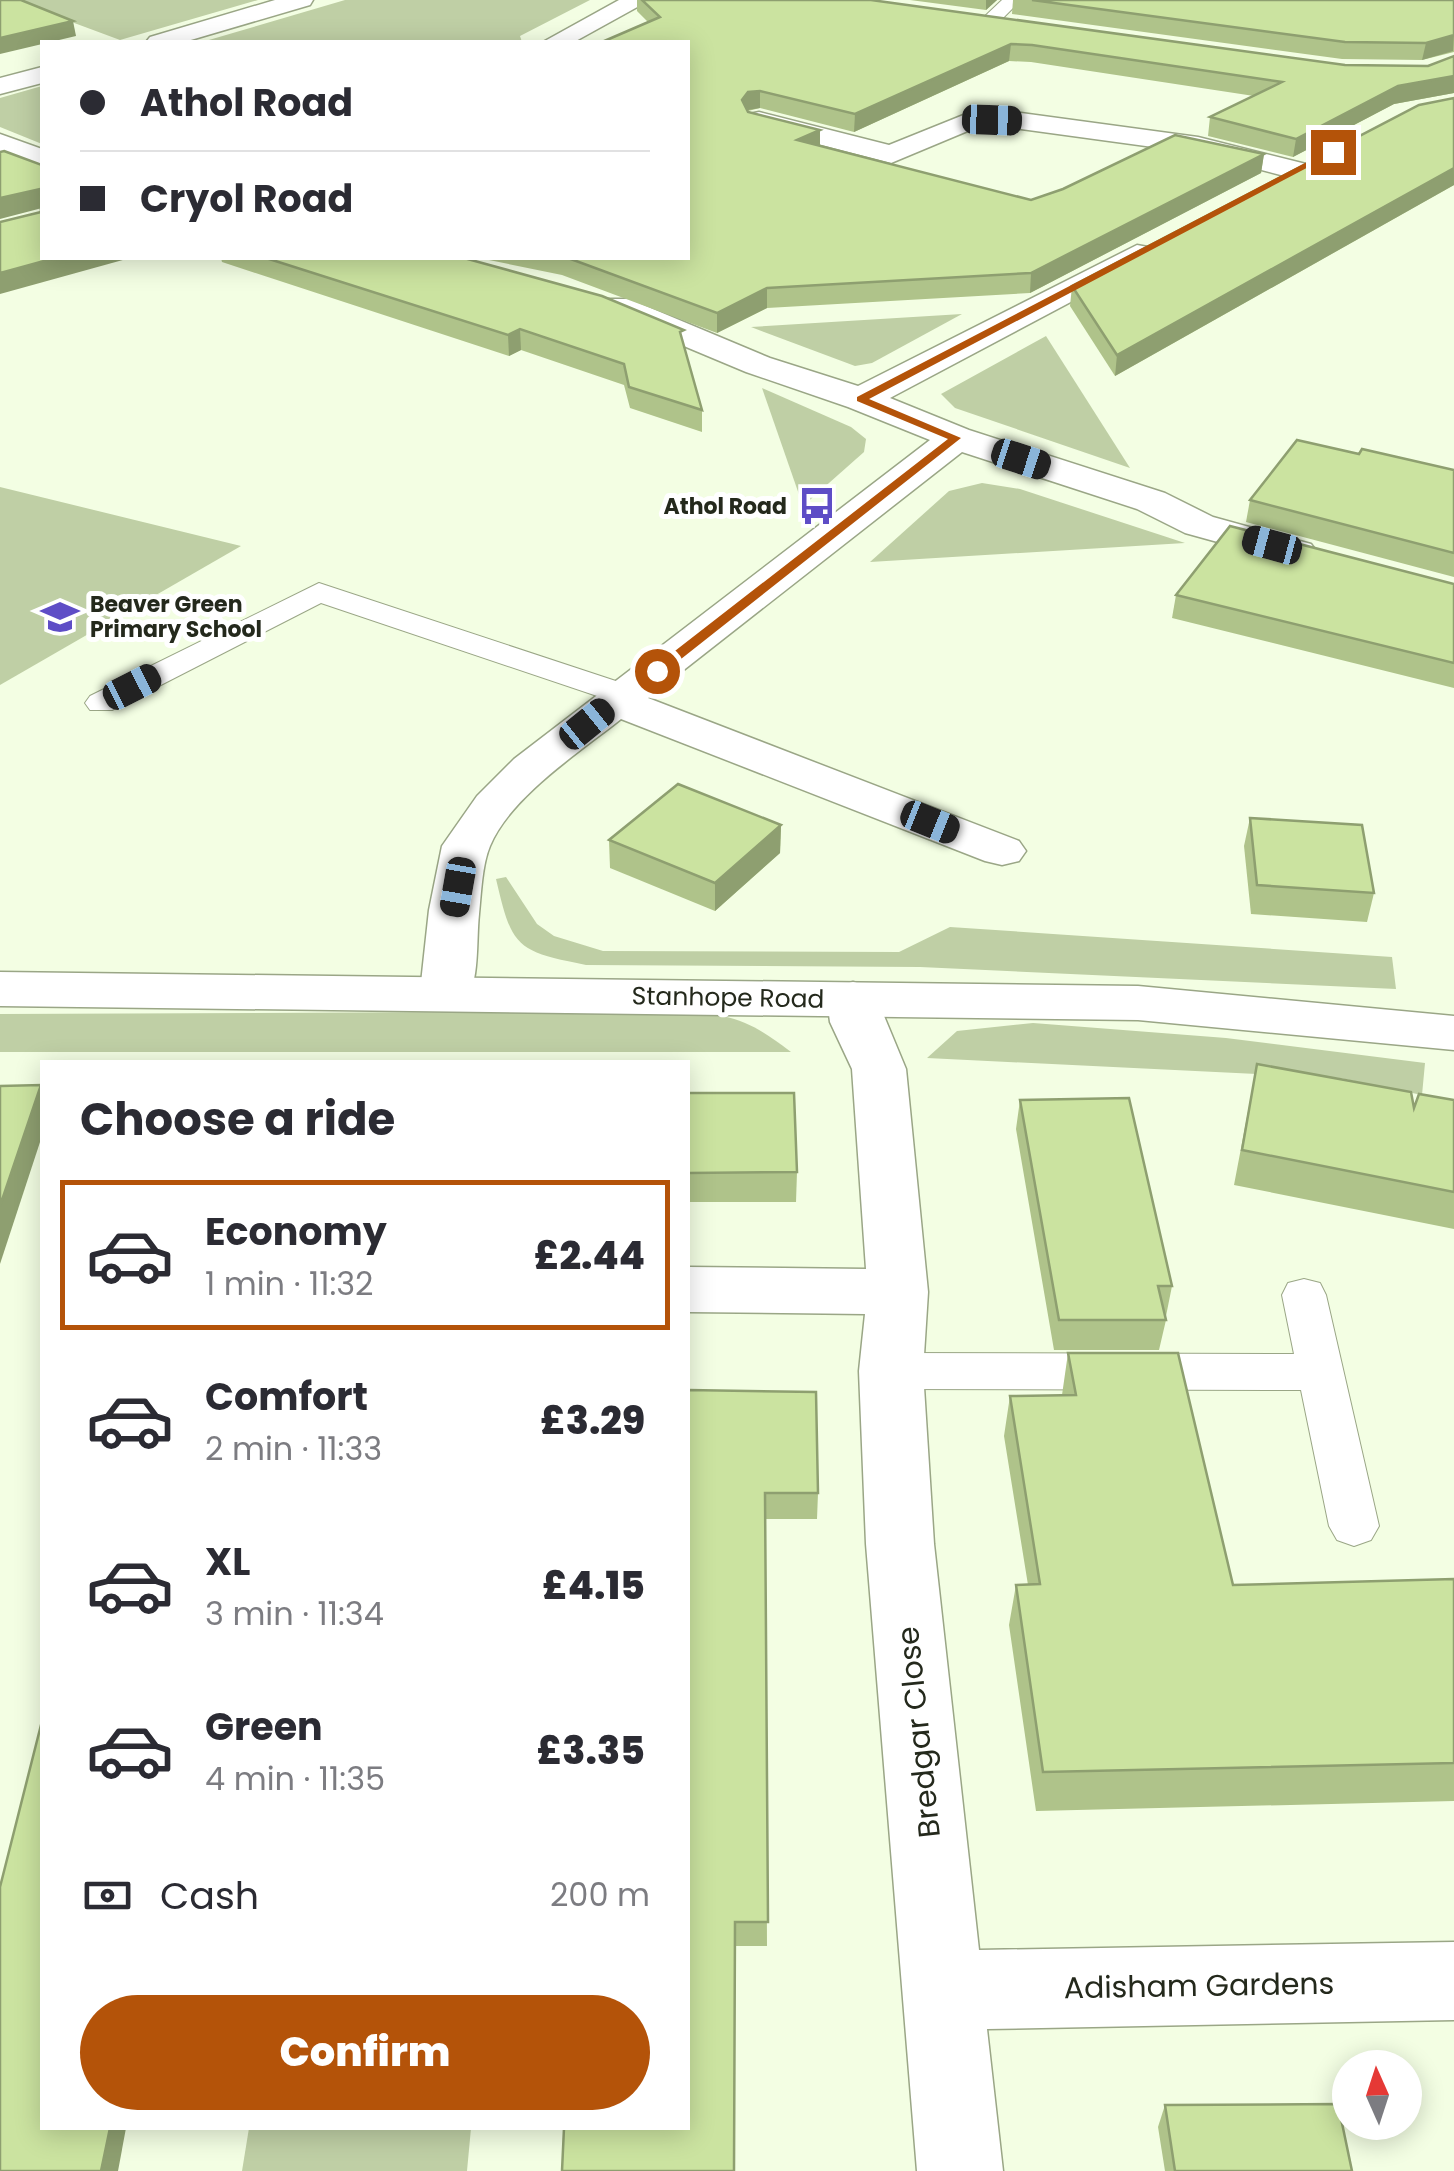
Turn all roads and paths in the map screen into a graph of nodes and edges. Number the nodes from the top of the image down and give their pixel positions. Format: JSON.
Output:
{"nodes":[{"id":1,"x":301,"y":0,"type":"edge"},
{"id":2,"x":638,"y":0,"type":"edge"},
{"id":3,"x":1012,"y":0,"type":"edge"},
{"id":4,"x":979,"y":21,"type":"joint"},
{"id":5,"x":1027,"y":28,"type":"edge"},
{"id":6,"x":166,"y":40,"type":"edge"},
{"id":7,"x":560,"y":40,"type":"edge"},
{"id":8,"x":40,"y":76,"type":"edge"},
{"id":9,"x":0,"y":86,"type":"edge"},
{"id":10,"x":759,"y":120,"type":"edge"},
{"id":11,"x":0,"y":142,"type":"edge"},
{"id":12,"x":891,"y":154,"type":"junction"},
{"id":13,"x":40,"y":158,"type":"edge"},
{"id":14,"x":928,"y":165,"type":"dead end"},
{"id":15,"x":1261,"y":190,"type":"edge"},
{"id":16,"x":1157,"y":244,"type":"edge"},
{"id":17,"x":583,"y":296,"type":"edge"},
{"id":18,"x":860,"y":399,"type":"junction"},
{"id":19,"x":956,"y":438,"type":"junction"},
{"id":20,"x":1326,"y":560,"type":"edge"},
{"id":21,"x":621,"y":698,"type":"junction"},
{"id":22,"x":100,"y":703,"type":"dead end"},
{"id":23,"x":1002,"y":852,"type":"dead end"},
{"id":24,"x":0,"y":990,"type":"edge"},
{"id":25,"x":446,"y":992,"type":"junction"},
{"id":26,"x":853,"y":999,"type":"junction"},
{"id":27,"x":1454,"y":1033,"type":"edge"},
{"id":28,"x":690,"y":1290,"type":"edge"},
{"id":29,"x":898,"y":1292,"type":"junction"},
{"id":30,"x":1304,"y":1295,"type":"dead end"},
{"id":31,"x":891,"y":1371,"type":"junction"},
{"id":32,"x":1322,"y":1372,"type":"junction"},
{"id":33,"x":1354,"y":1526,"type":"dead end"},
{"id":34,"x":1454,"y":1981,"type":"edge"},
{"id":35,"x":944,"y":1990,"type":"junction"},
{"id":36,"x":960,"y":2171,"type":"edge"}],
"edges":[{"from":1,"to":6,"type":"street"},
{"from":2,"to":7,"type":"street"},
{"from":3,"to":4,"type":"lane"},
{"from":4,"to":5,"type":"street"},
{"from":8,"to":9,"type":"street"},
{"from":10,"to":12,"type":"street"},
{"from":11,"to":13,"type":"street"},
{"from":12,"to":14,"type":"street"},
{"from":12,"to":15,"type":"street"},
{"from":16,"to":18,"type":"street"},
{"from":17,"to":18,"type":"street"},
{"from":18,"to":19,"type":"street"},
{"from":19,"to":20,"type":"street"},
{"from":19,"to":21,"type":"street"},
{"from":21,"to":22,"type":"lane"},
{"from":21,"to":23,"type":"street"},
{"from":21,"to":25,"type":"street"},
{"from":24,"to":25,"type":"street","name":"Stanhope Road"},
{"from":25,"to":26,"type":"street","name":"Stanhope Road"},
{"from":26,"to":27,"type":"street","name":"Stanhope Road"},
{"from":26,"to":29,"type":"street","name":"Bredgar Close"},
{"from":28,"to":29,"type":"street"},
{"from":29,"to":31,"type":"street","name":"Bredgar Close"},
{"from":30,"to":32,"type":"lane"},
{"from":31,"to":32,"type":"lane"},
{"from":31,"to":35,"type":"street","name":"Bredgar Close"},
{"from":32,"to":33,"type":"lane"},
{"from":34,"to":35,"type":"street","name":"Adisham Gardens"},
{"from":35,"to":36,"type":"street","name":"Bredgar Close"}]}
